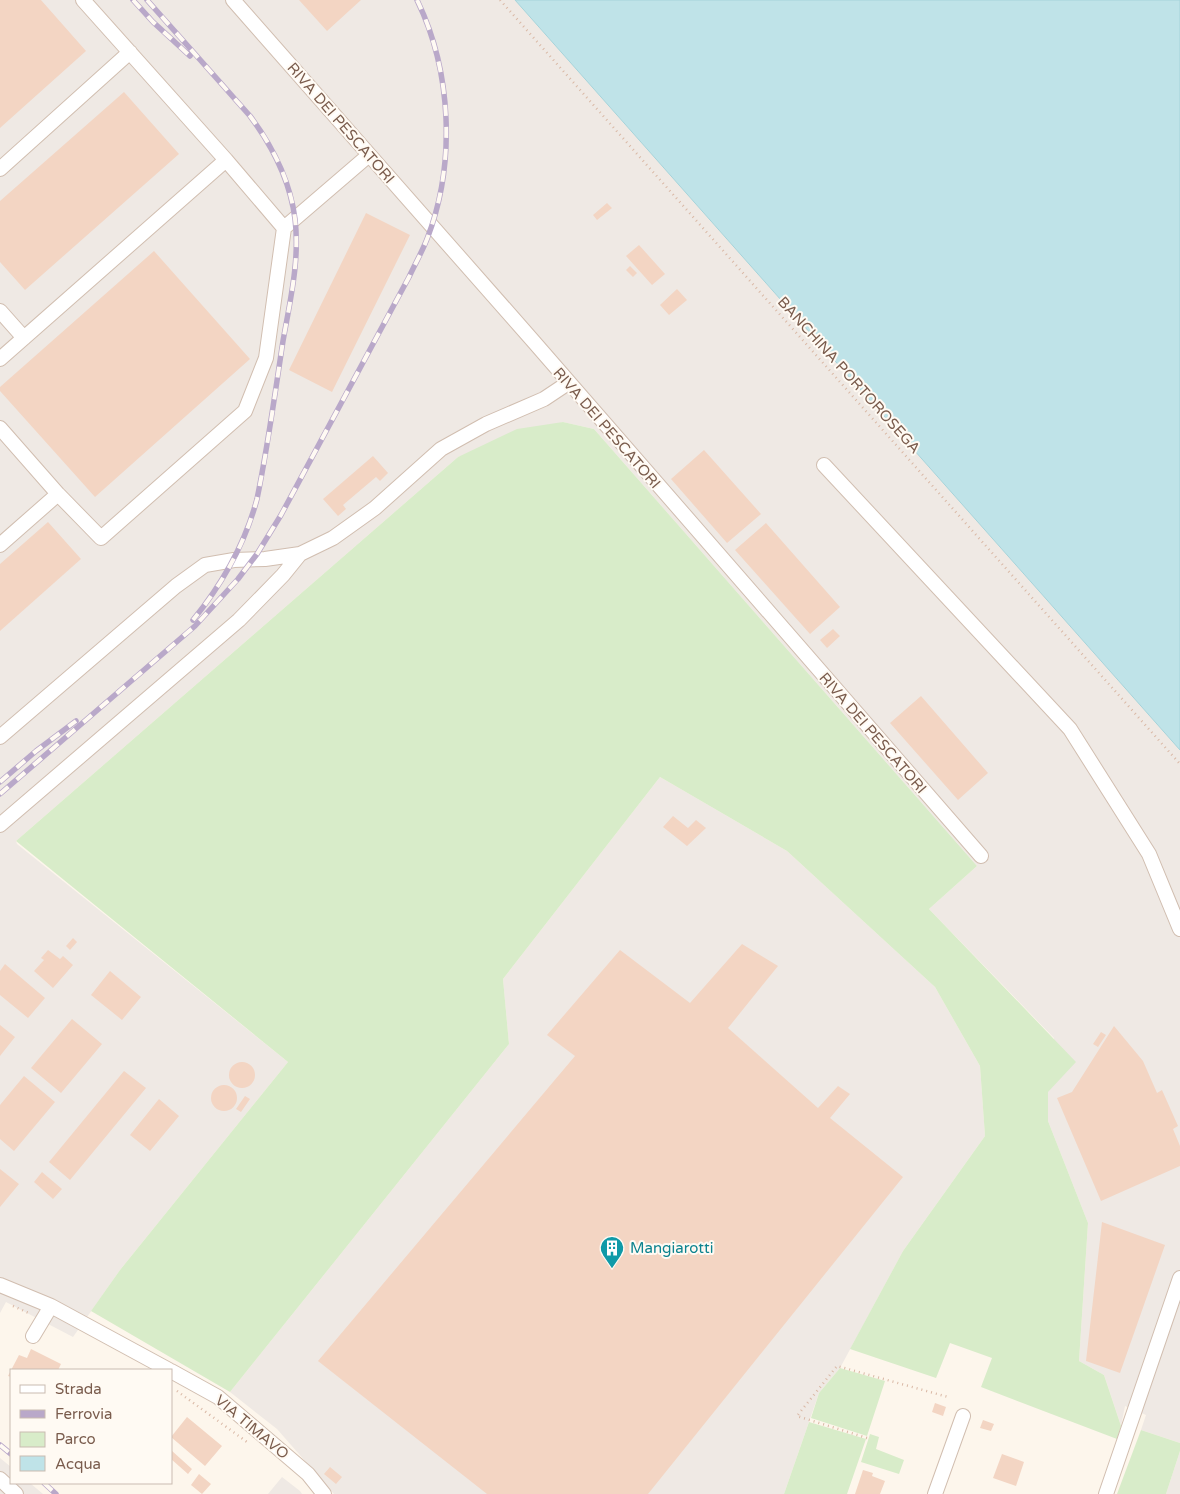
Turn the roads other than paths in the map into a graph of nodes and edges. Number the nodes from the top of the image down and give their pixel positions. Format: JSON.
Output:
{"nodes":[{"id":1,"x":83,"y":0,"type":"edge"},
{"id":2,"x":233,"y":0,"type":"edge"},
{"id":3,"x":130,"y":52,"type":"junction"},
{"id":4,"x":369,"y":155,"type":"junction"},
{"id":5,"x":226,"y":160,"type":"junction"},
{"id":6,"x":0,"y":169,"type":"edge"},
{"id":7,"x":284,"y":228,"type":"junction"},
{"id":8,"x":0,"y":311,"type":"edge"},
{"id":9,"x":24,"y":338,"type":"junction"},
{"id":10,"x":0,"y":359,"type":"edge"},
{"id":11,"x":568,"y":383,"type":"junction"},
{"id":12,"x":0,"y":428,"type":"edge"},
{"id":13,"x":824,"y":465,"type":"dead end"},
{"id":14,"x":58,"y":494,"type":"junction"},
{"id":15,"x":0,"y":545,"type":"edge"},
{"id":16,"x":300,"y":554,"type":"junction"},
{"id":17,"x":0,"y":737,"type":"edge"},
{"id":18,"x":0,"y":825,"type":"edge"},
{"id":19,"x":981,"y":856,"type":"dead end"},
{"id":20,"x":1180,"y":929,"type":"edge"},
{"id":21,"x":1180,"y":1278,"type":"edge"},
{"id":22,"x":0,"y":1285,"type":"edge"},
{"id":23,"x":51,"y":1306,"type":"junction"},
{"id":24,"x":33,"y":1336,"type":"dead end"},
{"id":25,"x":166,"y":1369,"type":"edge"},
{"id":26,"x":172,"y":1372,"type":"edge"},
{"id":27,"x":963,"y":1416,"type":"dead end"},
{"id":28,"x":0,"y":1479,"type":"edge"},
{"id":29,"x":16,"y":1494,"type":"edge"},
{"id":30,"x":324,"y":1494,"type":"edge"},
{"id":31,"x":935,"y":1494,"type":"edge"},
{"id":32,"x":1106,"y":1494,"type":"edge"}],
"edges":[{"from":1,"to":3,"type":"street"},
{"from":2,"to":4,"type":"street","name":"RIVA DEI PESCATORI"},
{"from":3,"to":5,"type":"street"},
{"from":3,"to":6,"type":"street"},
{"from":4,"to":7,"type":"street"},
{"from":4,"to":11,"type":"street","name":"RIVA DEI PESCATORI"},
{"from":5,"to":7,"type":"street"},
{"from":5,"to":9,"type":"street"},
{"from":7,"to":14,"type":"street"},
{"from":8,"to":9,"type":"street"},
{"from":9,"to":10,"type":"street"},
{"from":11,"to":16,"type":"street"},
{"from":11,"to":19,"type":"street","name":"RIVA DEI PESCATORI"},
{"from":12,"to":14,"type":"street"},
{"from":13,"to":20,"type":"street"},
{"from":14,"to":15,"type":"street"},
{"from":16,"to":17,"type":"street"},
{"from":16,"to":18,"type":"street"},
{"from":21,"to":32,"type":"street"},
{"from":22,"to":23,"type":"street","name":"VIA TIMAVO"},
{"from":23,"to":24,"type":"street"},
{"from":23,"to":25,"type":"street","name":"VIA TIMAVO"},
{"from":26,"to":30,"type":"street","name":"VIA TIMAVO"},
{"from":27,"to":31,"type":"street"},
{"from":28,"to":29,"type":"street"}]}
